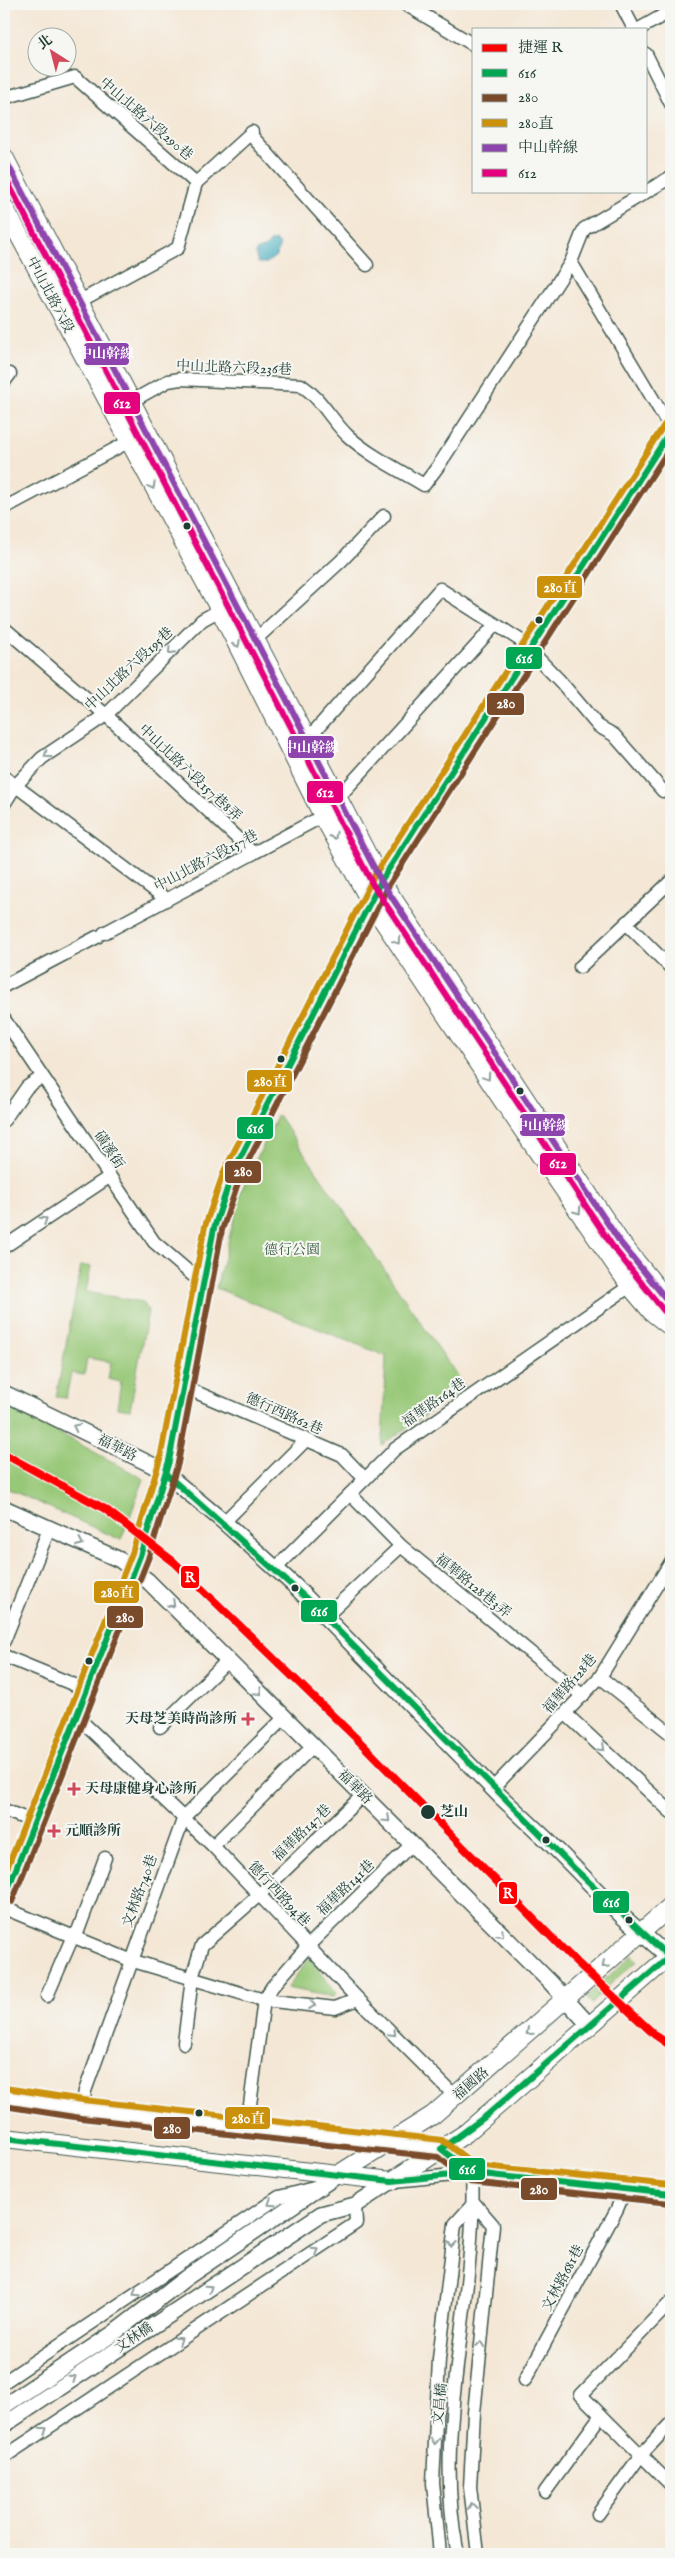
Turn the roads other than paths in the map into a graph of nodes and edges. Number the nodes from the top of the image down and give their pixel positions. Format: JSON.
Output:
{"nodes":[{"id":1,"x":405,"y":4,"type":"edge"},
{"id":2,"x":621,"y":4,"type":"edge"},
{"id":3,"x":671,"y":11,"type":"edge"},
{"id":4,"x":633,"y":28,"type":"edge"},
{"id":5,"x":641,"y":28,"type":"edge"},
{"id":6,"x":472,"y":44,"type":"edge"},
{"id":7,"x":648,"y":58,"type":"edge"},
{"id":8,"x":4,"y":98,"type":"edge"},
{"id":9,"x":671,"y":104,"type":"edge"},
{"id":10,"x":4,"y":157,"type":"edge"},
{"id":11,"x":671,"y":177,"type":"edge"},
{"id":12,"x":196,"y":183,"type":"junction"},
{"id":13,"x":648,"y":191,"type":"edge"},
{"id":14,"x":646,"y":192,"type":"edge"},
{"id":15,"x":4,"y":207,"type":"edge"},
{"id":16,"x":571,"y":262,"type":"junction"},
{"id":17,"x":368,"y":265,"type":"dead end"},
{"id":18,"x":80,"y":301,"type":"junction"},
{"id":19,"x":132,"y":401,"type":"junction"},
{"id":20,"x":147,"y":432,"type":"junction"},
{"id":21,"x":670,"y":434,"type":"edge"},
{"id":22,"x":128,"y":443,"type":"junction"},
{"id":23,"x":4,"y":508,"type":"edge"},
{"id":24,"x":384,"y":516,"type":"dead end"},
{"id":25,"x":236,"y":601,"type":"junction"},
{"id":26,"x":220,"y":610,"type":"junction"},
{"id":27,"x":494,"y":625,"type":"junction"},
{"id":28,"x":4,"y":628,"type":"edge"},
{"id":29,"x":256,"y":639,"type":"junction"},
{"id":30,"x":530,"y":649,"type":"junction"},
{"id":31,"x":106,"y":715,"type":"junction"},
{"id":32,"x":307,"y":740,"type":"junction"},
{"id":33,"x":4,"y":777,"type":"edge"},
{"id":34,"x":16,"y":785,"type":"junction"},
{"id":35,"x":663,"y":791,"type":"dead end"},
{"id":36,"x":337,"y":799,"type":"junction"},
{"id":37,"x":4,"y":804,"type":"edge"},
{"id":38,"x":324,"y":816,"type":"junction"},
{"id":39,"x":252,"y":853,"type":"junction"},
{"id":40,"x":381,"y":881,"type":"junction"},
{"id":41,"x":671,"y":881,"type":"edge"},
{"id":42,"x":166,"y":899,"type":"junction"},
{"id":43,"x":370,"y":901,"type":"junction"},
{"id":44,"x":627,"y":924,"type":"junction"},
{"id":45,"x":580,"y":968,"type":"dead end"},
{"id":46,"x":671,"y":968,"type":"edge"},
{"id":47,"x":4,"y":986,"type":"edge"},
{"id":48,"x":4,"y":1018,"type":"edge"},
{"id":49,"x":42,"y":1077,"type":"junction"},
{"id":50,"x":4,"y":1120,"type":"edge"},
{"id":51,"x":110,"y":1178,"type":"junction"},
{"id":52,"x":4,"y":1247,"type":"edge"},
{"id":53,"x":204,"y":1285,"type":"junction"},
{"id":54,"x":630,"y":1286,"type":"junction"},
{"id":55,"x":671,"y":1305,"type":"edge"},
{"id":56,"x":671,"y":1327,"type":"edge"},
{"id":57,"x":184,"y":1387,"type":"junction"},
{"id":58,"x":4,"y":1393,"type":"edge"},
{"id":59,"x":306,"y":1440,"type":"junction"},
{"id":60,"x":166,"y":1474,"type":"junction"},
{"id":61,"x":365,"y":1479,"type":"junction"},
{"id":62,"x":350,"y":1494,"type":"junction"},
{"id":63,"x":4,"y":1508,"type":"edge"},
{"id":64,"x":224,"y":1522,"type":"junction"},
{"id":65,"x":49,"y":1529,"type":"junction"},
{"id":66,"x":401,"y":1546,"type":"junction"},
{"id":67,"x":671,"y":1562,"type":"edge"},
{"id":68,"x":275,"y":1569,"type":"junction"},
{"id":69,"x":135,"y":1571,"type":"junction"},
{"id":70,"x":325,"y":1617,"type":"junction"},
{"id":71,"x":4,"y":1641,"type":"edge"},
{"id":72,"x":4,"y":1656,"type":"edge"},
{"id":73,"x":228,"y":1660,"type":"junction"},
{"id":74,"x":600,"y":1677,"type":"junction"},
{"id":75,"x":87,"y":1690,"type":"junction"},
{"id":76,"x":583,"y":1696,"type":"junction"},
{"id":77,"x":566,"y":1714,"type":"junction"},
{"id":78,"x":77,"y":1717,"type":"junction"},
{"id":79,"x":284,"y":1718,"type":"junction"},
{"id":80,"x":160,"y":1727,"type":"dead end"},
{"id":81,"x":671,"y":1734,"type":"edge"},
{"id":82,"x":313,"y":1746,"type":"junction"},
{"id":83,"x":493,"y":1788,"type":"junction"},
{"id":84,"x":362,"y":1795,"type":"junction"},
{"id":85,"x":4,"y":1810,"type":"edge"},
{"id":86,"x":671,"y":1812,"type":"edge"},
{"id":87,"x":184,"y":1817,"type":"junction"},
{"id":88,"x":34,"y":1822,"type":"junction"},
{"id":89,"x":412,"y":1844,"type":"junction"},
{"id":90,"x":213,"y":1846,"type":"junction"},
{"id":91,"x":105,"y":1858,"type":"dead end"},
{"id":92,"x":259,"y":1895,"type":"junction"},
{"id":93,"x":4,"y":1899,"type":"edge"},
{"id":94,"x":671,"y":1906,"type":"edge"},
{"id":95,"x":4,"y":1908,"type":"edge"},
{"id":96,"x":641,"y":1933,"type":"junction"},
{"id":97,"x":72,"y":1936,"type":"junction"},
{"id":98,"x":308,"y":1946,"type":"junction"},
{"id":99,"x":670,"y":1957,"type":"edge"},
{"id":100,"x":130,"y":1960,"type":"junction"},
{"id":101,"x":192,"y":1978,"type":"junction"},
{"id":102,"x":48,"y":1996,"type":"dead end"},
{"id":103,"x":358,"y":1999,"type":"junction"},
{"id":104,"x":264,"y":2000,"type":"junction"},
{"id":105,"x":566,"y":2000,"type":"junction"},
{"id":106,"x":590,"y":2026,"type":"junction"},
{"id":107,"x":184,"y":2043,"type":"dead end"},
{"id":108,"x":4,"y":2097,"type":"edge"},
{"id":109,"x":456,"y":2097,"type":"junction"},
{"id":110,"x":82,"y":2109,"type":"junction"},
{"id":111,"x":247,"y":2128,"type":"junction"},
{"id":112,"x":4,"y":2138,"type":"edge"},
{"id":113,"x":390,"y":2142,"type":"junction"},
{"id":114,"x":441,"y":2149,"type":"junction"},
{"id":115,"x":472,"y":2173,"type":"junction"},
{"id":116,"x":339,"y":2174,"type":"junction"},
{"id":117,"x":392,"y":2181,"type":"junction"},
{"id":118,"x":317,"y":2188,"type":"junction"},
{"id":119,"x":625,"y":2190,"type":"junction"},
{"id":120,"x":671,"y":2194,"type":"edge"},
{"id":121,"x":474,"y":2203,"type":"junction"},
{"id":122,"x":355,"y":2205,"type":"junction"},
{"id":123,"x":250,"y":2236,"type":"joint"},
{"id":124,"x":671,"y":2302,"type":"edge"},
{"id":125,"x":525,"y":2380,"type":"dead end"},
{"id":126,"x":4,"y":2382,"type":"edge"},
{"id":127,"x":4,"y":2406,"type":"edge"},
{"id":128,"x":601,"y":2414,"type":"junction"},
{"id":129,"x":671,"y":2423,"type":"edge"},
{"id":130,"x":4,"y":2425,"type":"edge"},
{"id":131,"x":641,"y":2455,"type":"junction"},
{"id":132,"x":4,"y":2457,"type":"edge"},
{"id":133,"x":671,"y":2485,"type":"edge"},
{"id":134,"x":545,"y":2492,"type":"dead end"},
{"id":135,"x":598,"y":2514,"type":"dead end"},
{"id":136,"x":440,"y":2554,"type":"edge"},
{"id":137,"x":458,"y":2554,"type":"edge"},
{"id":138,"x":478,"y":2554,"type":"edge"}],
"edges":[{"from":1,"to":6,"type":"street"},
{"from":2,"to":4,"type":"street"},
{"from":3,"to":5,"type":"street"},
{"from":7,"to":9,"type":"street"},
{"from":8,"to":12,"type":"street","name":"中山北路六段290巷"},
{"from":10,"to":18,"type":"main road","name":"中山北路六段"},
{"from":11,"to":13,"type":"street"},
{"from":12,"to":17,"type":"street"},
{"from":12,"to":18,"type":"street"},
{"from":14,"to":16,"type":"street"},
{"from":15,"to":22,"type":"main road","name":"中山北路六段"},
{"from":16,"to":19,"type":"street","name":"中山北路六段236巷"},
{"from":16,"to":21,"type":"street"},
{"from":18,"to":19,"type":"main road","name":"中山北路六段"},
{"from":19,"to":20,"type":"main road","name":"中山北路六段"},
{"from":20,"to":22,"type":"street"},
{"from":20,"to":25,"type":"main road","name":"中山北路六段"},
{"from":21,"to":30,"type":"street"},
{"from":22,"to":23,"type":"street"},
{"from":22,"to":26,"type":"main road","name":"中山北路六段","one_way":true},
{"from":24,"to":29,"type":"street"},
{"from":25,"to":26,"type":"street","name":"中山北路六段195巷"},
{"from":25,"to":29,"type":"main road","name":"中山北路六段"},
{"from":26,"to":31,"type":"street","name":"中山北路六段195巷","one_way":true},
{"from":26,"to":38,"type":"main road","name":"中山北路六段","one_way":true},
{"from":27,"to":30,"type":"street"},
{"from":27,"to":32,"type":"street"},
{"from":27,"to":36,"type":"street"},
{"from":28,"to":31,"type":"street","name":"中山北路六段157巷8弄"},
{"from":29,"to":32,"type":"main road","name":"中山北路六段"},
{"from":30,"to":35,"type":"street"},
{"from":30,"to":40,"type":"street"},
{"from":31,"to":34,"type":"street","name":"中山北路六段195巷","one_way":true},
{"from":31,"to":39,"type":"street","name":"中山北路六段157巷8弄"},
{"from":32,"to":36,"type":"main road","name":"中山北路六段"},
{"from":33,"to":34,"type":"street"},
{"from":34,"to":37,"type":"street","name":"中山北路六段195巷"},
{"from":34,"to":42,"type":"street"},
{"from":36,"to":40,"type":"main road","name":"中山北路六段"},
{"from":38,"to":39,"type":"street","name":"中山北路六段157巷"},
{"from":38,"to":43,"type":"main road","name":"中山北路六段","one_way":true},
{"from":39,"to":42,"type":"street","name":"中山北路六段157巷"},
{"from":40,"to":43,"type":"street"},
{"from":40,"to":55,"type":"main road","name":"中山北路六段"},
{"from":41,"to":44,"type":"street"},
{"from":42,"to":47,"type":"street","name":"中山北路六段157巷"},
{"from":43,"to":53,"type":"street"},
{"from":43,"to":54,"type":"main road","name":"中山北路六段","one_way":true},
{"from":44,"to":45,"type":"street"},
{"from":44,"to":46,"type":"street"},
{"from":48,"to":49,"type":"street","name":"磺溪街"},
{"from":49,"to":50,"type":"street"},
{"from":49,"to":51,"type":"street","name":"磺溪街"},
{"from":52,"to":51,"type":"street","one_way":true},
{"from":51,"to":53,"type":"street","name":"磺溪街"},
{"from":53,"to":57,"type":"street"},
{"from":54,"to":56,"type":"main road","name":"中山北路六段"},
{"from":54,"to":61,"type":"street","name":"福華路164巷"},
{"from":57,"to":59,"type":"street","name":"德行西路62巷"},
{"from":57,"to":60,"type":"street"},
{"from":60,"to":58,"type":"street","name":"福華路","one_way":true},
{"from":59,"to":61,"type":"street","name":"德行西路62巷"},
{"from":59,"to":64,"type":"street"},
{"from":60,"to":64,"type":"street","name":"福華路"},
{"from":60,"to":69,"type":"street"},
{"from":61,"to":62,"type":"street","name":"福華路164巷"},
{"from":62,"to":66,"type":"street","name":"福華路128巷3弄"},
{"from":62,"to":68,"type":"street","name":"福華路164巷"},
{"from":63,"to":65,"type":"street","name":"福華路"},
{"from":64,"to":68,"type":"street","name":"福華路"},
{"from":65,"to":69,"type":"street","name":"福華路","one_way":true},
{"from":65,"to":71,"type":"street"},
{"from":66,"to":70,"type":"street"},
{"from":66,"to":76,"type":"street","name":"福華路128巷3弄"},
{"from":67,"to":74,"type":"street","name":"福華路128巷"},
{"from":68,"to":70,"type":"street","name":"福華路"},
{"from":69,"to":73,"type":"street","name":"福華路","one_way":true},
{"from":69,"to":75,"type":"street"},
{"from":70,"to":83,"type":"street","name":"福華路"},
{"from":72,"to":75,"type":"street"},
{"from":73,"to":79,"type":"street","name":"福華路","one_way":true},
{"from":73,"to":80,"type":"street"},
{"from":74,"to":76,"type":"street","name":"福華路128巷"},
{"from":74,"to":81,"type":"street"},
{"from":75,"to":78,"type":"street"},
{"from":76,"to":77,"type":"street","name":"福華路128巷"},
{"from":77,"to":83,"type":"street","name":"福華路128巷"},
{"from":77,"to":86,"type":"street","one_way":true},
{"from":78,"to":87,"type":"street","name":"德行西路94巷"},
{"from":78,"to":88,"type":"street"},
{"from":79,"to":82,"type":"street","name":"福華路"},
{"from":79,"to":87,"type":"street","name":"文林路740巷"},
{"from":82,"to":84,"type":"street","name":"福華路"},
{"from":82,"to":90,"type":"street"},
{"from":83,"to":96,"type":"street","name":"福華路"},
{"from":84,"to":89,"type":"street","name":"福華路","one_way":true},
{"from":84,"to":92,"type":"street","name":"福華路147巷"},
{"from":85,"to":88,"type":"street"},
{"from":87,"to":90,"type":"street","name":"德行西路94巷"},
{"from":87,"to":100,"type":"street","name":"文林路740巷"},
{"from":88,"to":93,"type":"street"},
{"from":89,"to":98,"type":"street","name":"福華路141巷"},
{"from":89,"to":105,"type":"street","name":"福華路","one_way":true},
{"from":90,"to":92,"type":"street","name":"德行西路94巷"},
{"from":91,"to":97,"type":"street"},
{"from":92,"to":98,"type":"street","name":"德行西路94巷"},
{"from":92,"to":101,"type":"street","name":"福華路147巷"},
{"from":94,"to":96,"type":"main road","name":"福國路"},
{"from":95,"to":97,"type":"street"},
{"from":96,"to":99,"type":"street","name":"福華路"},
{"from":96,"to":105,"type":"main road","name":"福國路","one_way":true},
{"from":97,"to":100,"type":"street"},
{"from":97,"to":102,"type":"street"},
{"from":98,"to":103,"type":"street","name":"德行西路94巷"},
{"from":98,"to":104,"type":"street","name":"福華路141巷"},
{"from":99,"to":106,"type":"main road"},
{"from":100,"to":101,"type":"street"},
{"from":100,"to":110,"type":"street","name":"文林路740巷"},
{"from":101,"to":104,"type":"street"},
{"from":101,"to":107,"type":"street","name":"福華路147巷"},
{"from":104,"to":103,"type":"street","one_way":true},
{"from":103,"to":109,"type":"street","name":"德行西路94巷","one_way":true},
{"from":104,"to":111,"type":"street"},
{"from":105,"to":106,"type":"street","name":"福華路"},
{"from":105,"to":109,"type":"main road","name":"福國路","one_way":true},
{"from":106,"to":114,"type":"main road"},
{"from":108,"to":110,"type":"main road"},
{"from":109,"to":113,"type":"main road","name":"福國路"},
{"from":110,"to":111,"type":"main road"},
{"from":111,"to":113,"type":"main road"},
{"from":112,"to":116,"type":"main road"},
{"from":113,"to":114,"type":"main road"},
{"from":113,"to":116,"type":"main road","name":"福國路"},
{"from":114,"to":115,"type":"street"},
{"from":114,"to":117,"type":"main road"},
{"from":115,"to":117,"type":"street"},
{"from":115,"to":119,"type":"street"},
{"from":115,"to":121,"type":"street","name":"文昌橋"},
{"from":116,"to":117,"type":"main road"},
{"from":116,"to":118,"type":"street","name":"福國路"},
{"from":117,"to":122,"type":"street"},
{"from":118,"to":123,"type":"street","name":"福國路"},
{"from":118,"to":126,"type":"street","one_way":true},
{"from":119,"to":120,"type":"street"},
{"from":119,"to":125,"type":"street","name":"文林路681巷"},
{"from":121,"to":136,"type":"street","one_way":true},
{"from":121,"to":137,"type":"street","name":"文昌橋"},
{"from":138,"to":121,"type":"street","one_way":true},
{"from":130,"to":122,"type":"street","name":"文林橋","one_way":true},
{"from":132,"to":122,"type":"street","one_way":true},
{"from":123,"to":127,"type":"street","name":"文林橋"},
{"from":124,"to":128,"type":"street"},
{"from":128,"to":131,"type":"street"},
{"from":128,"to":134,"type":"street"},
{"from":129,"to":131,"type":"street"},
{"from":131,"to":133,"type":"street"},
{"from":131,"to":135,"type":"street"}]}
